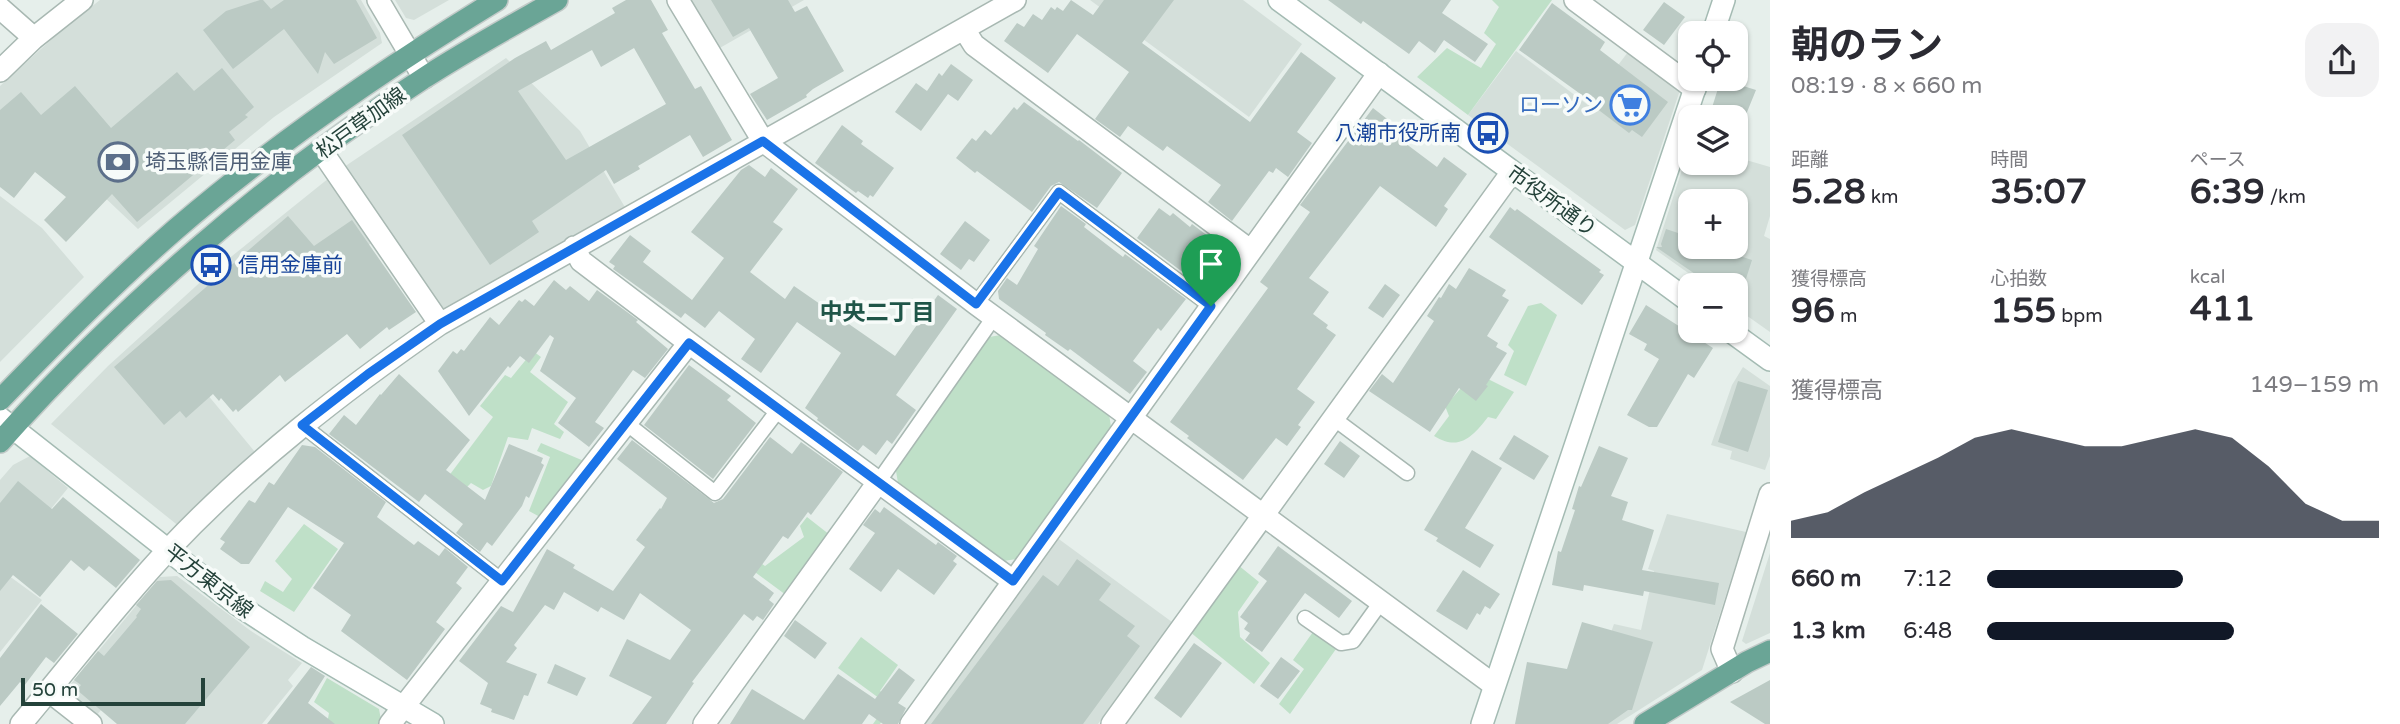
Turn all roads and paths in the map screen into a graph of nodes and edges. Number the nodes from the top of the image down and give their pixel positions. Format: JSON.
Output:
{"nodes":[{"id":1,"x":82,"y":0,"type":"edge"},
{"id":2,"x":378,"y":0,"type":"edge"},
{"id":3,"x":497,"y":0,"type":"edge"},
{"id":4,"x":557,"y":0,"type":"edge"},
{"id":5,"x":678,"y":0,"type":"edge"},
{"id":6,"x":1015,"y":0,"type":"edge"},
{"id":7,"x":1279,"y":0,"type":"edge"},
{"id":8,"x":1575,"y":0,"type":"edge"},
{"id":9,"x":1724,"y":0,"type":"edge"},
{"id":10,"x":0,"y":8,"type":"edge"},
{"id":11,"x":1717,"y":21,"type":"edge"},
{"id":12,"x":964,"y":29,"type":"junction"},
{"id":13,"x":34,"y":38,"type":"junction"},
{"id":14,"x":409,"y":54,"type":"junction"},
{"id":15,"x":0,"y":71,"type":"edge"},
{"id":16,"x":1678,"y":72,"type":"edge"},
{"id":17,"x":1379,"y":73,"type":"junction"},
{"id":18,"x":424,"y":78,"type":"junction"},
{"id":19,"x":1694,"y":91,"type":"edge"},
{"id":20,"x":763,"y":141,"type":"junction"},
{"id":21,"x":321,"y":150,"type":"junction"},
{"id":22,"x":1512,"y":172,"type":"junction"},
{"id":23,"x":574,"y":247,"type":"junction"},
{"id":24,"x":1251,"y":251,"type":"junction"},
{"id":25,"x":1636,"y":262,"type":"junction"},
{"id":26,"x":1678,"y":293,"type":"edge"},
{"id":27,"x":976,"y":304,"type":"junction"},
{"id":28,"x":1211,"y":306,"type":"junction"},
{"id":29,"x":994,"y":317,"type":"junction"},
{"id":30,"x":440,"y":324,"type":"junction"},
{"id":31,"x":689,"y":343,"type":"junction"},
{"id":32,"x":1747,"y":343,"type":"edge"},
{"id":33,"x":1770,"y":360,"type":"edge"},
{"id":34,"x":0,"y":400,"type":"edge"},
{"id":35,"x":779,"y":409,"type":"junction"},
{"id":36,"x":1131,"y":418,"type":"junction"},
{"id":37,"x":1333,"y":418,"type":"junction"},
{"id":38,"x":626,"y":423,"type":"junction"},
{"id":39,"x":302,"y":425,"type":"junction"},
{"id":40,"x":4,"y":429,"type":"edge"},
{"id":41,"x":1407,"y":473,"type":"dead end"},
{"id":42,"x":879,"y":481,"type":"junction"},
{"id":43,"x":1770,"y":495,"type":"edge"},
{"id":44,"x":1263,"y":515,"type":"junction"},
{"id":45,"x":169,"y":549,"type":"junction"},
{"id":46,"x":502,"y":581,"type":"junction"},
{"id":47,"x":1013,"y":581,"type":"junction"},
{"id":48,"x":1381,"y":602,"type":"junction"},
{"id":49,"x":1305,"y":618,"type":"dead end"},
{"id":50,"x":1770,"y":651,"type":"edge"},
{"id":51,"x":1732,"y":672,"type":"junction"},
{"id":52,"x":1494,"y":685,"type":"junction"},
{"id":53,"x":49,"y":691,"type":"junction"},
{"id":54,"x":403,"y":707,"type":"junction"},
{"id":55,"x":21,"y":724,"type":"edge"},
{"id":56,"x":91,"y":724,"type":"edge"},
{"id":57,"x":390,"y":724,"type":"edge"},
{"id":58,"x":433,"y":724,"type":"edge"},
{"id":59,"x":704,"y":724,"type":"edge"},
{"id":60,"x":911,"y":724,"type":"edge"},
{"id":61,"x":1112,"y":724,"type":"edge"},
{"id":62,"x":1482,"y":724,"type":"edge"},
{"id":63,"x":1645,"y":724,"type":"edge"}],
"edges":[{"from":1,"to":13,"type":"street"},
{"from":2,"to":14,"type":"street"},
{"from":3,"to":14,"type":"main road","name":"松戸草加線"},
{"from":4,"to":18,"type":"main road","name":"松戸草加線"},
{"from":5,"to":20,"type":"street"},
{"from":6,"to":12,"type":"street"},
{"from":7,"to":17,"type":"street","name":"市役所通り"},
{"from":8,"to":16,"type":"street"},
{"from":9,"to":11,"type":"street"},
{"from":10,"to":13,"type":"street"},
{"from":12,"to":20,"type":"street"},
{"from":12,"to":24,"type":"street"},
{"from":13,"to":15,"type":"street"},
{"from":14,"to":18,"type":"street"},
{"from":14,"to":34,"type":"main road","name":"松戸草加線"},
{"from":17,"to":22,"type":"street","name":"市役所通り"},
{"from":17,"to":24,"type":"street"},
{"from":18,"to":21,"type":"main road","name":"松戸草加線"},
{"from":19,"to":25,"type":"street"},
{"from":20,"to":23,"type":"street"},
{"from":20,"to":27,"type":"street"},
{"from":21,"to":30,"type":"street"},
{"from":21,"to":40,"type":"main road","name":"松戸草加線"},
{"from":22,"to":25,"type":"street","name":"市役所通り"},
{"from":22,"to":37,"type":"street"},
{"from":23,"to":30,"type":"street"},
{"from":23,"to":31,"type":"street"},
{"from":24,"to":28,"type":"street"},
{"from":25,"to":26,"type":"street","name":"市役所通り"},
{"from":25,"to":52,"type":"street"},
{"from":27,"to":28,"type":"lane"},
{"from":27,"to":29,"type":"street"},
{"from":28,"to":36,"type":"street"},
{"from":29,"to":36,"type":"street"},
{"from":29,"to":42,"type":"lane"},
{"from":30,"to":39,"type":"street"},
{"from":31,"to":35,"type":"street"},
{"from":31,"to":38,"type":"street"},
{"from":32,"to":33,"type":"street"},
{"from":35,"to":38,"type":"lane"},
{"from":35,"to":42,"type":"street"},
{"from":36,"to":44,"type":"street"},
{"from":36,"to":47,"type":"street"},
{"from":37,"to":41,"type":"lane"},
{"from":37,"to":44,"type":"street"},
{"from":38,"to":46,"type":"street"},
{"from":39,"to":45,"type":"street"},
{"from":39,"to":46,"type":"lane"},
{"from":40,"to":45,"type":"street","name":"平方東京線"},
{"from":42,"to":47,"type":"street"},
{"from":42,"to":59,"type":"street"},
{"from":43,"to":51,"type":"street"},
{"from":44,"to":48,"type":"street"},
{"from":44,"to":61,"type":"street"},
{"from":45,"to":53,"type":"street"},
{"from":45,"to":54,"type":"street","name":"平方東京線"},
{"from":46,"to":54,"type":"street"},
{"from":47,"to":60,"type":"street"},
{"from":48,"to":49,"type":"lane"},
{"from":48,"to":52,"type":"street"},
{"from":50,"to":51,"type":"main road"},
{"from":51,"to":63,"type":"main road"},
{"from":52,"to":62,"type":"street"},
{"from":53,"to":55,"type":"street"},
{"from":53,"to":56,"type":"street"},
{"from":54,"to":57,"type":"street"},
{"from":54,"to":58,"type":"street","name":"平方東京線"}]}
